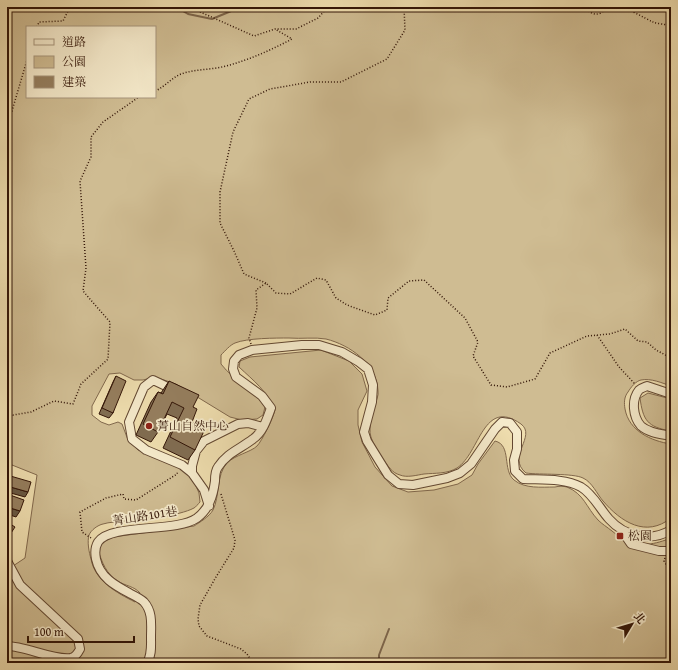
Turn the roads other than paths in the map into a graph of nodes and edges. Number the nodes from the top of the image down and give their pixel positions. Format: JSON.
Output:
{"nodes":[{"id":1,"x":671,"y":394,"type":"edge"},
{"id":2,"x":184,"y":395,"type":"edge"},
{"id":3,"x":263,"y":427,"type":"junction"},
{"id":4,"x":671,"y":436,"type":"edge"},
{"id":5,"x":192,"y":473,"type":"junction"},
{"id":6,"x":209,"y":506,"type":"junction"},
{"id":7,"x":620,"y":529,"type":"junction"},
{"id":8,"x":671,"y":530,"type":"edge"},
{"id":9,"x":668,"y":552,"type":"edge"},
{"id":10,"x":7,"y":561,"type":"edge"},
{"id":11,"x":7,"y":646,"type":"edge"},
{"id":12,"x":147,"y":663,"type":"edge"}],
"edges":[{"from":1,"to":4,"type":"street"},
{"from":2,"to":5,"type":"street"},
{"from":3,"to":5,"type":"street"},
{"from":3,"to":6,"type":"street"},
{"from":3,"to":7,"type":"street"},
{"from":5,"to":6,"type":"street"},
{"from":6,"to":12,"type":"street","name":"菁山路101巷"},
{"from":7,"to":8,"type":"street"},
{"from":7,"to":9,"type":"street"},
{"from":10,"to":11,"type":"street"}]}
